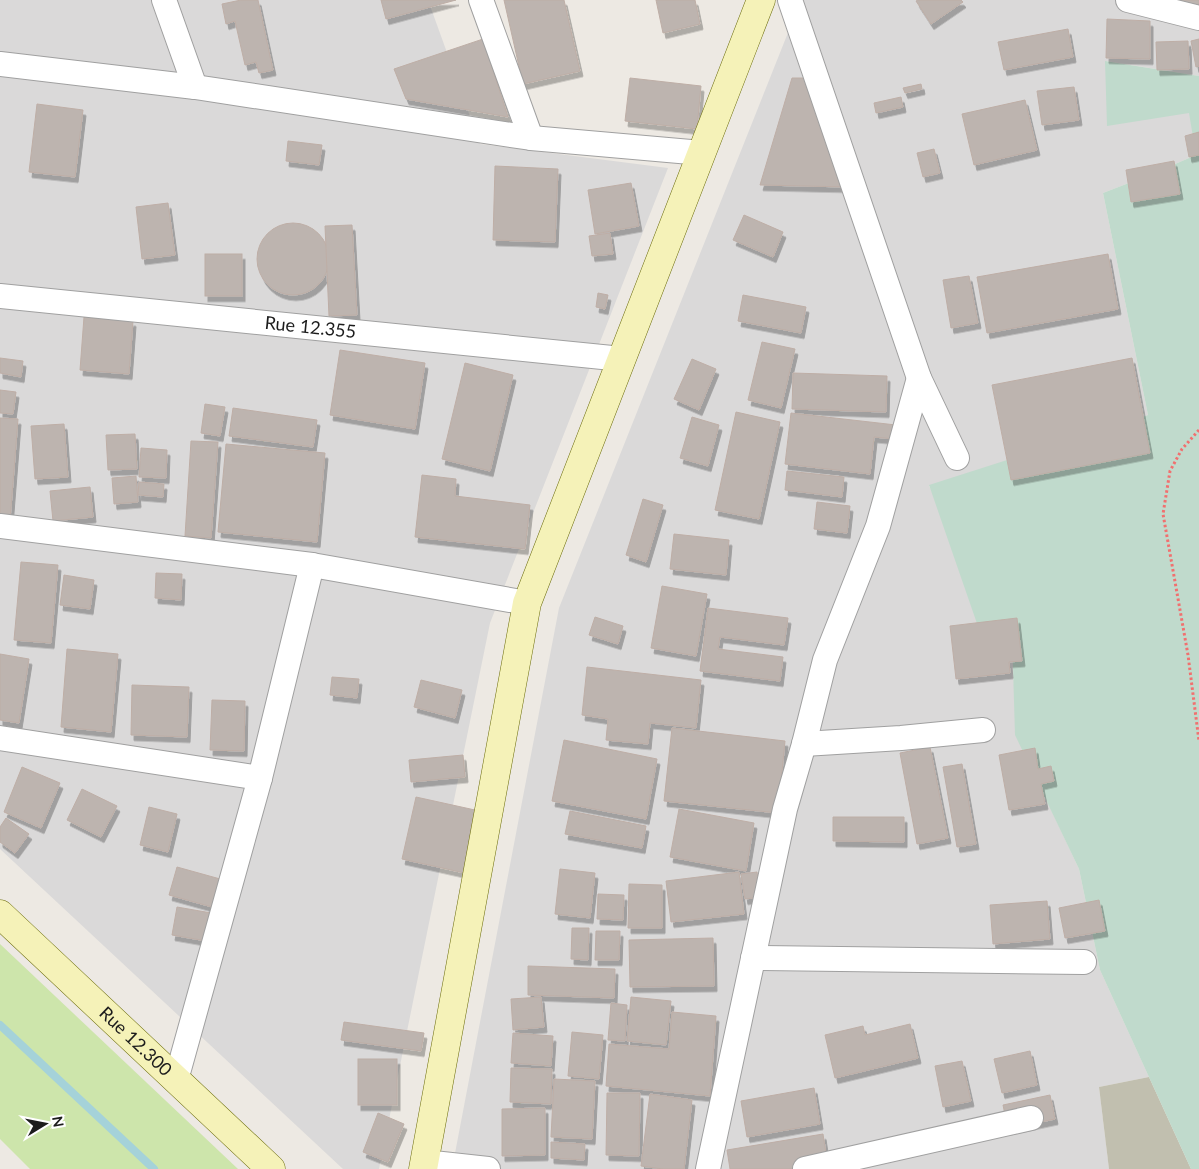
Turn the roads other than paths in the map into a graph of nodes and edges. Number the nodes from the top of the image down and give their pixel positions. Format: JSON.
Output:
{"nodes":[{"id":1,"x":164,"y":0,"type":"edge"},
{"id":2,"x":481,"y":0,"type":"edge"},
{"id":3,"x":761,"y":0,"type":"edge"},
{"id":4,"x":790,"y":0,"type":"edge"},
{"id":5,"x":1128,"y":0,"type":"edge"},
{"id":6,"x":1199,"y":18,"type":"edge"},
{"id":7,"x":0,"y":64,"type":"edge"},
{"id":8,"x":195,"y":87,"type":"junction"},
{"id":9,"x":531,"y":138,"type":"junction"},
{"id":10,"x":702,"y":153,"type":"junction"},
{"id":11,"x":0,"y":296,"type":"edge"},
{"id":12,"x":622,"y":359,"type":"junction"},
{"id":13,"x":919,"y":378,"type":"junction"},
{"id":14,"x":957,"y":458,"type":"dead end"},
{"id":15,"x":0,"y":526,"type":"edge"},
{"id":16,"x":312,"y":565,"type":"junction"},
{"id":17,"x":528,"y":603,"type":"junction"},
{"id":18,"x":983,"y":730,"type":"dead end"},
{"id":19,"x":0,"y":738,"type":"edge"},
{"id":20,"x":804,"y":744,"type":"junction"},
{"id":21,"x":260,"y":778,"type":"junction"},
{"id":22,"x":0,"y":914,"type":"edge"},
{"id":23,"x":752,"y":958,"type":"junction"},
{"id":24,"x":1084,"y":962,"type":"dead end"},
{"id":25,"x":176,"y":1080,"type":"junction"},
{"id":26,"x":1031,"y":1118,"type":"dead end"},
{"id":27,"x":424,"y":1166,"type":"edge"},
{"id":28,"x":271,"y":1169,"type":"edge"},
{"id":29,"x":488,"y":1169,"type":"edge"},
{"id":30,"x":708,"y":1169,"type":"edge"},
{"id":31,"x":805,"y":1169,"type":"edge"}],
"edges":[{"from":1,"to":8,"type":"street"},
{"from":2,"to":9,"type":"street"},
{"from":3,"to":10,"type":"street"},
{"from":4,"to":13,"type":"street"},
{"from":5,"to":6,"type":"street"},
{"from":7,"to":8,"type":"street"},
{"from":8,"to":9,"type":"street"},
{"from":9,"to":10,"type":"street"},
{"from":10,"to":12,"type":"street"},
{"from":11,"to":12,"type":"street","name":"Rue 12.355"},
{"from":12,"to":17,"type":"street"},
{"from":13,"to":14,"type":"street"},
{"from":13,"to":20,"type":"street"},
{"from":15,"to":16,"type":"street"},
{"from":16,"to":17,"type":"street"},
{"from":16,"to":21,"type":"street"},
{"from":17,"to":27,"type":"street"},
{"from":18,"to":20,"type":"street"},
{"from":19,"to":21,"type":"street"},
{"from":20,"to":23,"type":"street"},
{"from":21,"to":25,"type":"street"},
{"from":22,"to":25,"type":"street","name":"Rue 12.300"},
{"from":23,"to":24,"type":"street"},
{"from":23,"to":30,"type":"street"},
{"from":25,"to":28,"type":"street","name":"Rue 12.300"},
{"from":26,"to":31,"type":"street"},
{"from":27,"to":29,"type":"street"}]}
